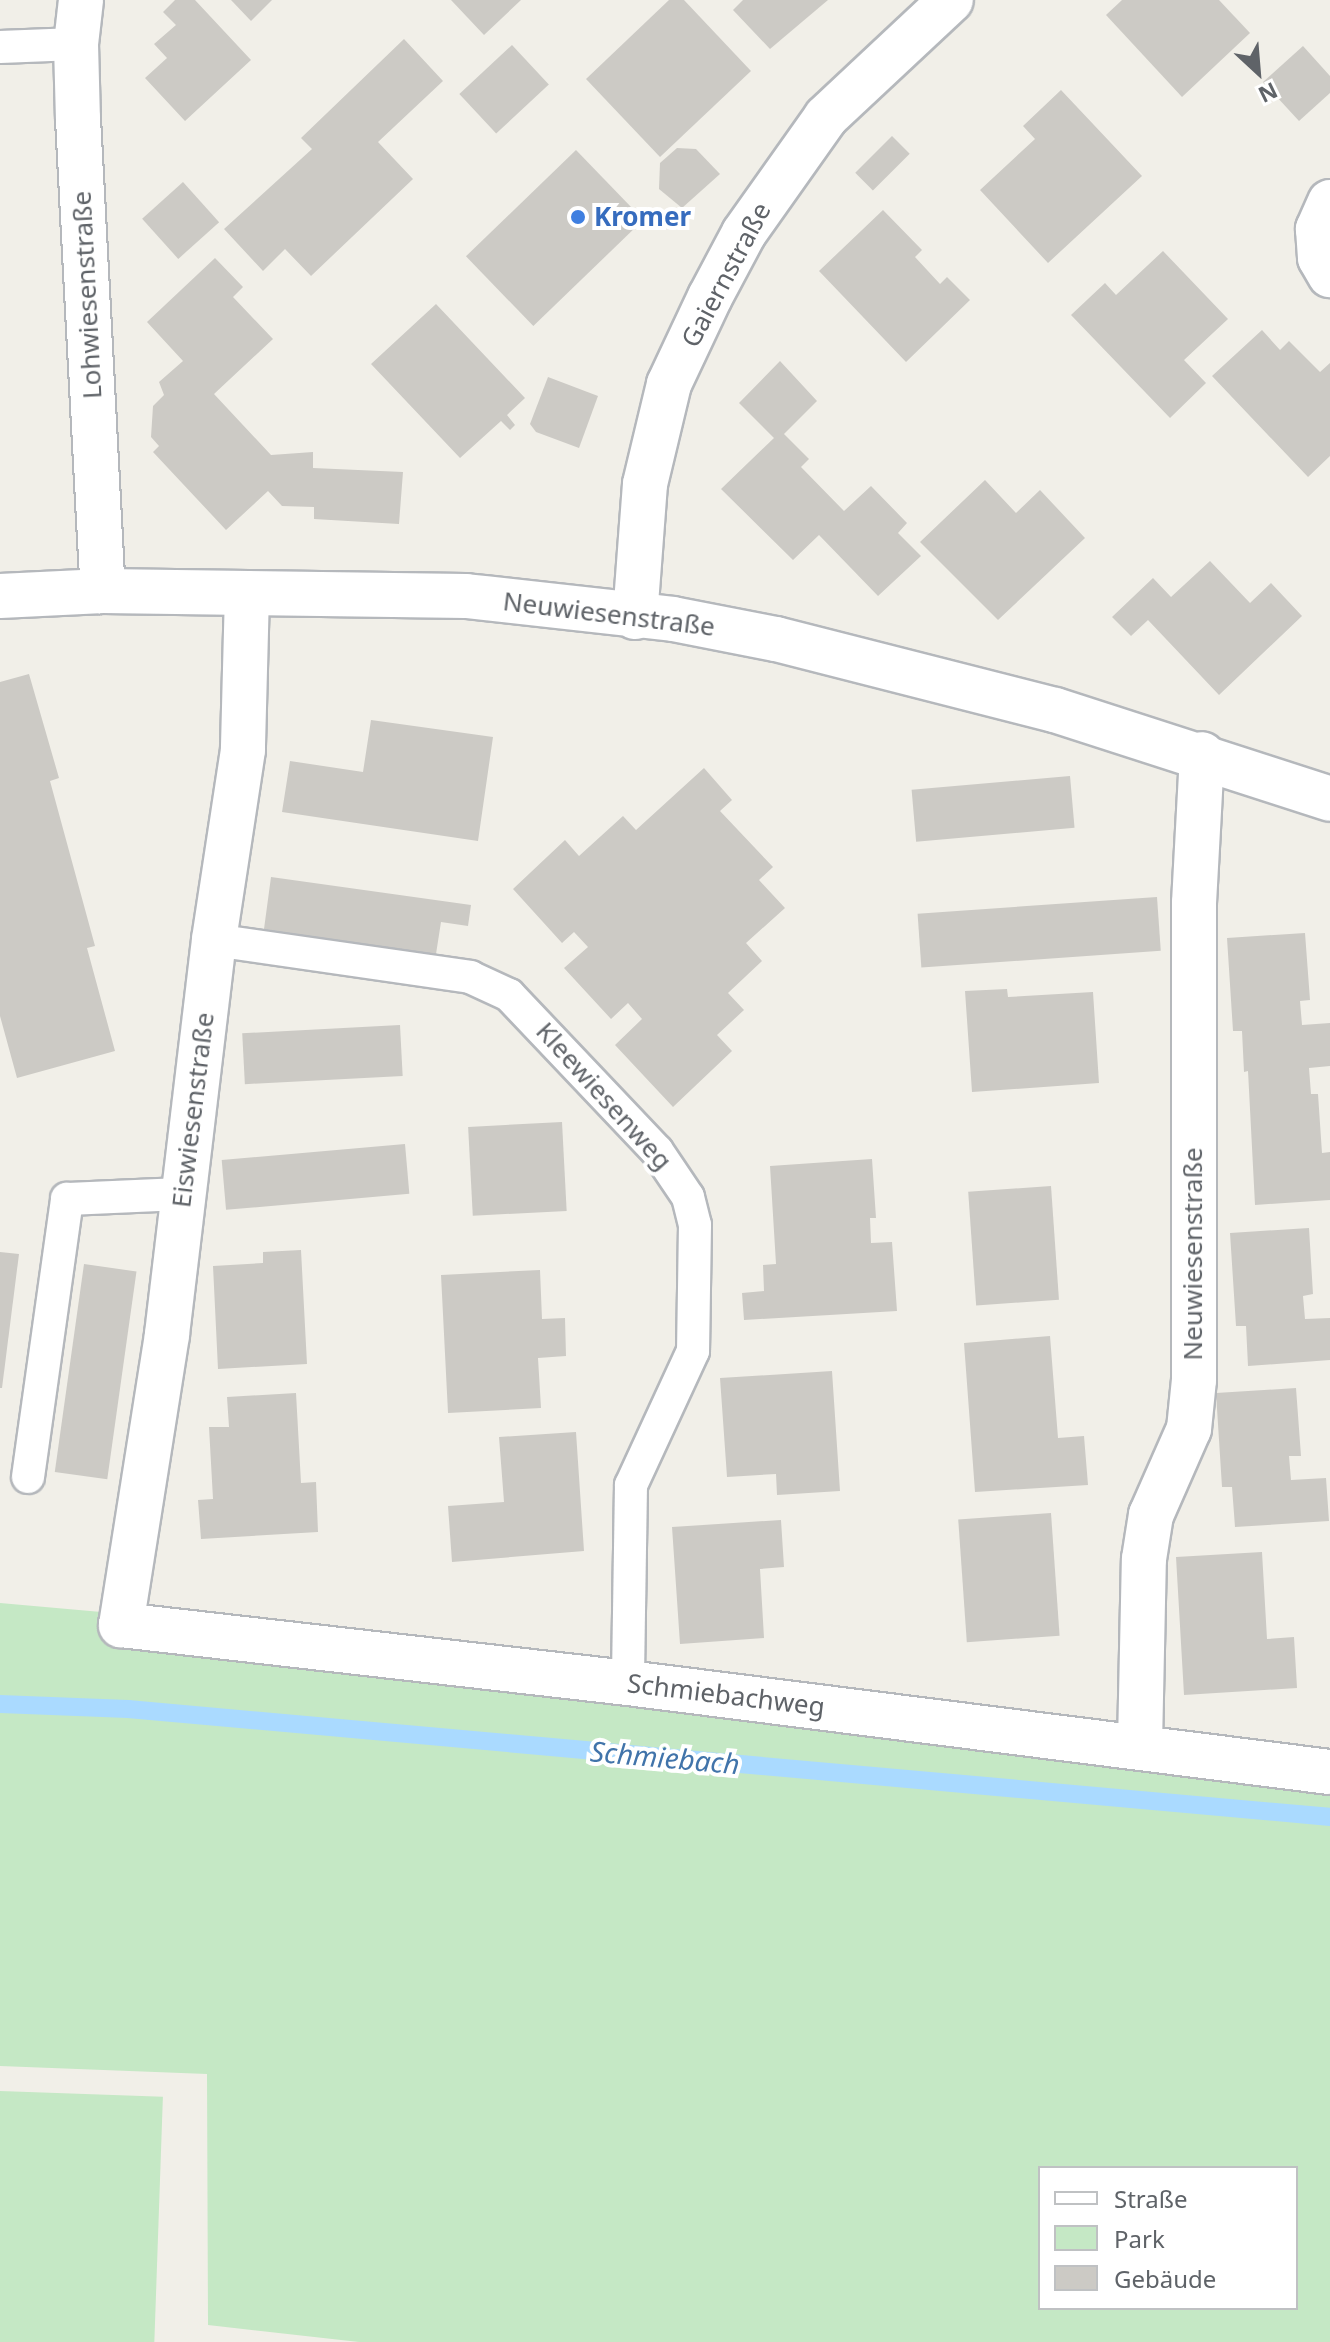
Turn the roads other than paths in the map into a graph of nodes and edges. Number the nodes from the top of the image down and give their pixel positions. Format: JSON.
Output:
{"nodes":[{"id":1,"x":81,"y":0,"type":"edge"},
{"id":2,"x":951,"y":0,"type":"edge"},
{"id":3,"x":76,"y":44,"type":"junction"},
{"id":4,"x":0,"y":47,"type":"edge"},
{"id":5,"x":1330,"y":202,"type":"edge"},
{"id":6,"x":1330,"y":275,"type":"edge"},
{"id":7,"x":103,"y":591,"type":"junction"},
{"id":8,"x":247,"y":593,"type":"junction"},
{"id":9,"x":0,"y":596,"type":"edge"},
{"id":10,"x":635,"y":617,"type":"junction"},
{"id":11,"x":1202,"y":754,"type":"junction"},
{"id":12,"x":1330,"y":799,"type":"edge"},
{"id":13,"x":214,"y":940,"type":"junction"},
{"id":14,"x":182,"y":1194,"type":"junction"},
{"id":15,"x":28,"y":1477,"type":"dead end"},
{"id":16,"x":121,"y":1625,"type":"joint"},
{"id":17,"x":628,"y":1683,"type":"junction"},
{"id":18,"x":1140,"y":1745,"type":"junction"},
{"id":19,"x":1330,"y":1772,"type":"edge"}],
"edges":[{"from":1,"to":3,"type":"street","name":"Lohwiesenstraße"},
{"from":2,"to":10,"type":"street","name":"Gaiernstraße"},
{"from":3,"to":4,"type":"lane"},
{"from":3,"to":7,"type":"street","name":"Lohwiesenstraße"},
{"from":5,"to":6,"type":"street"},
{"from":7,"to":8,"type":"street","name":"Neuwiesenstraße"},
{"from":7,"to":9,"type":"street","name":"Neuwiesenstraße"},
{"from":8,"to":10,"type":"street","name":"Neuwiesenstraße"},
{"from":8,"to":13,"type":"street","name":"Eiswiesenstraße"},
{"from":10,"to":11,"type":"street","name":"Neuwiesenstraße"},
{"from":11,"to":12,"type":"street","name":"Neuwiesenstraße"},
{"from":11,"to":18,"type":"street","name":"Neuwiesenstraße"},
{"from":13,"to":14,"type":"street","name":"Eiswiesenstraße"},
{"from":13,"to":17,"type":"lane","name":"Kleewiesenweg"},
{"from":14,"to":15,"type":"lane"},
{"from":14,"to":16,"type":"street","name":"Eiswiesenstraße"},
{"from":16,"to":17,"type":"street","name":"Schmiebachweg"},
{"from":17,"to":18,"type":"street","name":"Schmiebachweg"},
{"from":18,"to":19,"type":"street","name":"Schmiebachweg"}]}
